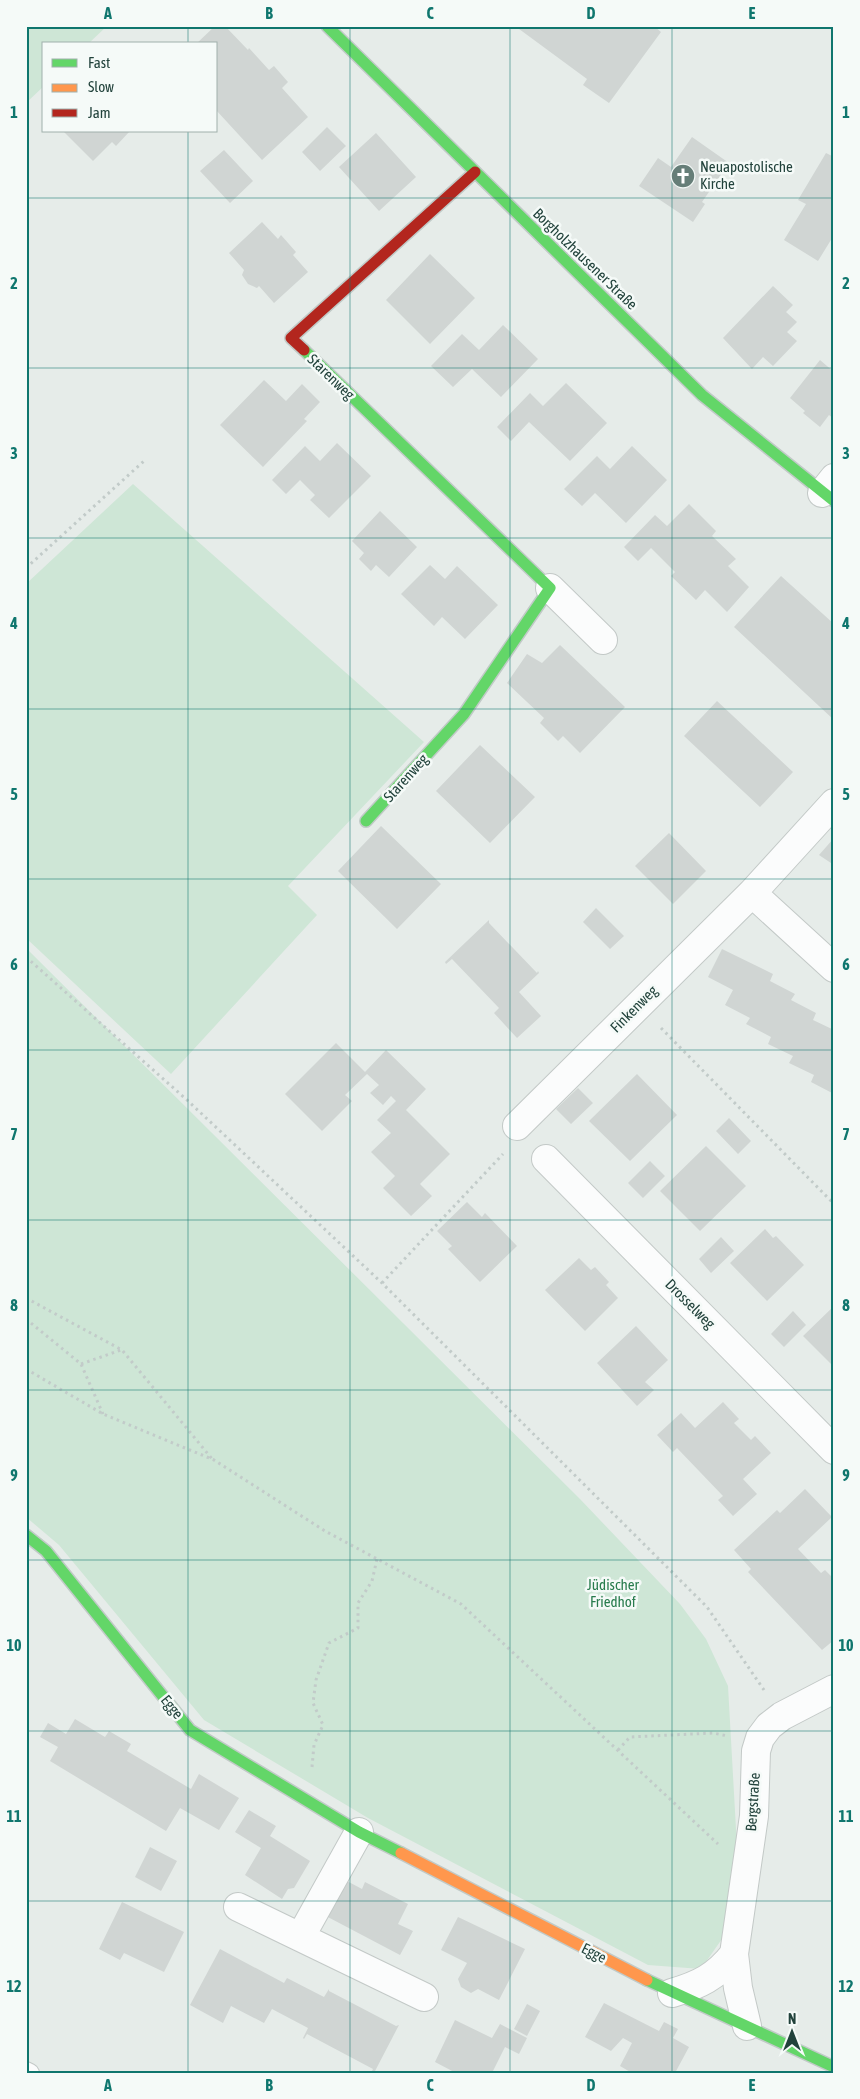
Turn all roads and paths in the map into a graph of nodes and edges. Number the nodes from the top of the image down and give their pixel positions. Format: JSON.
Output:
{"nodes":[{"id":1,"x":327,"y":26,"type":"edge"},
{"id":2,"x":474,"y":172,"type":"junction"},
{"id":3,"x":144,"y":461,"type":"dead end"},
{"id":4,"x":830,"y":490,"type":"edge"},
{"id":5,"x":26,"y":568,"type":"edge"},
{"id":6,"x":550,"y":588,"type":"junction"},
{"id":7,"x":602,"y":640,"type":"dead end"},
{"id":8,"x":834,"y":803,"type":"edge"},
{"id":9,"x":366,"y":821,"type":"dead end"},
{"id":10,"x":752,"y":892,"type":"junction"},
{"id":11,"x":26,"y":957,"type":"edge"},
{"id":12,"x":834,"y":968,"type":"edge"},
{"id":13,"x":638,"y":1004,"type":"junction"},
{"id":14,"x":514,"y":1137,"type":"joint"},
{"id":15,"x":546,"y":1159,"type":"dead end"},
{"id":16,"x":834,"y":1204,"type":"edge"},
{"id":17,"x":382,"y":1283,"type":"junction"},
{"id":18,"x":26,"y":1298,"type":"edge"},
{"id":19,"x":26,"y":1319,"type":"edge"},
{"id":20,"x":122,"y":1350,"type":"junction"},
{"id":21,"x":81,"y":1364,"type":"junction"},
{"id":22,"x":26,"y":1369,"type":"edge"},
{"id":23,"x":103,"y":1414,"type":"junction"},
{"id":24,"x":834,"y":1450,"type":"edge"},
{"id":25,"x":214,"y":1460,"type":"junction"},
{"id":26,"x":26,"y":1535,"type":"edge"},
{"id":27,"x":377,"y":1559,"type":"junction"},
{"id":28,"x":834,"y":1690,"type":"edge"},
{"id":29,"x":782,"y":1716,"type":"junction"},
{"id":30,"x":760,"y":1738,"type":"junction"},
{"id":31,"x":618,"y":1750,"type":"junction"},
{"id":32,"x":298,"y":1794,"type":"junction"},
{"id":33,"x":359,"y":1832,"type":"junction"},
{"id":34,"x":745,"y":1870,"type":"junction"},
{"id":35,"x":238,"y":1907,"type":"dead end"},
{"id":36,"x":301,"y":1936,"type":"junction"},
{"id":37,"x":734,"y":1954,"type":"junction"},
{"id":38,"x":672,"y":1993,"type":"junction"},
{"id":39,"x":424,"y":1997,"type":"dead end"},
{"id":40,"x":747,"y":2026,"type":"junction"},
{"id":41,"x":834,"y":2067,"type":"edge"},
{"id":42,"x":26,"y":2071,"type":"edge"},
{"id":43,"x":30,"y":2073,"type":"edge"}],
"edges":[{"from":1,"to":2,"type":"street","name":"Borgholzhausener Straße"},
{"from":2,"to":4,"type":"street","name":"Borgholzhausener Straße"},
{"from":2,"to":6,"type":"street","name":"Starenweg"},
{"from":3,"to":5,"type":"path"},
{"from":6,"to":7,"type":"street","name":"Starenweg"},
{"from":6,"to":9,"type":"street","name":"Starenweg"},
{"from":8,"to":10,"type":"street","name":"Finkenweg"},
{"from":10,"to":12,"type":"street"},
{"from":10,"to":13,"type":"street","name":"Finkenweg"},
{"from":11,"to":17,"type":"path"},
{"from":13,"to":14,"type":"street","name":"Finkenweg"},
{"from":13,"to":16,"type":"path"},
{"from":14,"to":17,"type":"path"},
{"from":15,"to":24,"type":"street","name":"Drosselweg"},
{"from":17,"to":29,"type":"path"},
{"from":18,"to":20,"type":"path"},
{"from":19,"to":21,"type":"path"},
{"from":20,"to":21,"type":"path"},
{"from":20,"to":25,"type":"path"},
{"from":21,"to":23,"type":"path"},
{"from":22,"to":23,"type":"path"},
{"from":23,"to":25,"type":"path"},
{"from":25,"to":27,"type":"path"},
{"from":26,"to":32,"type":"street","name":"Egge"},
{"from":27,"to":31,"type":"path"},
{"from":27,"to":32,"type":"path"},
{"from":28,"to":29,"type":"street"},
{"from":29,"to":30,"type":"street"},
{"from":30,"to":31,"type":"path"},
{"from":30,"to":34,"type":"street","name":"Bergstraße"},
{"from":31,"to":34,"type":"path"},
{"from":32,"to":33,"type":"street","name":"Egge"},
{"from":33,"to":36,"type":"street"},
{"from":33,"to":38,"type":"street","name":"Egge"},
{"from":34,"to":37,"type":"street","name":"Bergstraße"},
{"from":35,"to":36,"type":"street"},
{"from":36,"to":39,"type":"street"},
{"from":37,"to":38,"type":"street"},
{"from":37,"to":40,"type":"street","name":"Bergstraße"},
{"from":38,"to":40,"type":"street","name":"Egge"},
{"from":40,"to":41,"type":"street","name":"Egge"},
{"from":42,"to":43,"type":"lane"}]}
